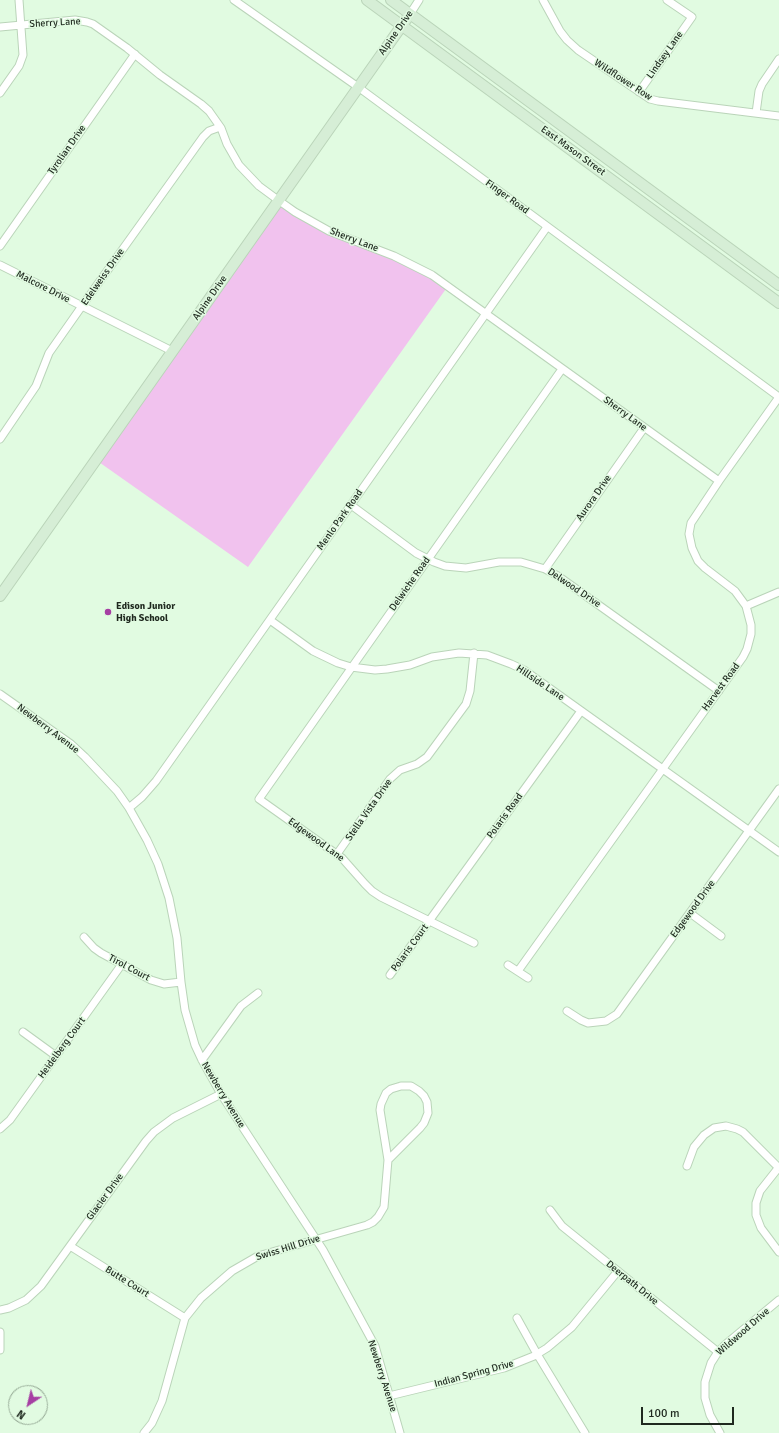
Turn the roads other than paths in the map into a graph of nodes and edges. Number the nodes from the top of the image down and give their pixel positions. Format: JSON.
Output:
{"nodes":[{"id":1,"x":19,"y":0,"type":"edge"},
{"id":2,"x":234,"y":0,"type":"edge"},
{"id":3,"x":367,"y":0,"type":"edge"},
{"id":4,"x":391,"y":0,"type":"edge"},
{"id":5,"x":420,"y":0,"type":"edge"},
{"id":6,"x":543,"y":0,"type":"edge"},
{"id":7,"x":667,"y":0,"type":"edge"},
{"id":8,"x":410,"y":14,"type":"junction"},
{"id":9,"x":21,"y":25,"type":"junction"},
{"id":10,"x":402,"y":25,"type":"junction"},
{"id":11,"x":0,"y":27,"type":"edge"},
{"id":12,"x":135,"y":54,"type":"junction"},
{"id":13,"x":779,"y":59,"type":"edge"},
{"id":14,"x":358,"y":87,"type":"junction"},
{"id":15,"x":639,"y":92,"type":"junction"},
{"id":16,"x":0,"y":93,"type":"edge"},
{"id":17,"x":756,"y":113,"type":"junction"},
{"id":18,"x":779,"y":116,"type":"edge"},
{"id":19,"x":220,"y":127,"type":"junction"},
{"id":20,"x":278,"y":200,"type":"junction"},
{"id":21,"x":547,"y":227,"type":"junction"},
{"id":22,"x":0,"y":246,"type":"edge"},
{"id":23,"x":0,"y":265,"type":"edge"},
{"id":24,"x":779,"y":285,"type":"edge"},
{"id":25,"x":779,"y":303,"type":"edge"},
{"id":26,"x":82,"y":306,"type":"junction"},
{"id":27,"x":485,"y":314,"type":"junction"},
{"id":28,"x":172,"y":351,"type":"junction"},
{"id":29,"x":562,"y":369,"type":"junction"},
{"id":30,"x":779,"y":397,"type":"edge"},
{"id":31,"x":644,"y":428,"type":"junction"},
{"id":32,"x":0,"y":439,"type":"edge"},
{"id":33,"x":719,"y":481,"type":"junction"},
{"id":34,"x":351,"y":505,"type":"junction"},
{"id":35,"x":428,"y":560,"type":"junction"},
{"id":36,"x":545,"y":569,"type":"junction"},
{"id":37,"x":779,"y":592,"type":"edge"},
{"id":38,"x":0,"y":596,"type":"edge"},
{"id":39,"x":746,"y":606,"type":"junction"},
{"id":40,"x":270,"y":620,"type":"junction"},
{"id":41,"x":474,"y":653,"type":"junction"},
{"id":42,"x":351,"y":667,"type":"junction"},
{"id":43,"x":719,"y":691,"type":"junction"},
{"id":44,"x":0,"y":694,"type":"edge"},
{"id":45,"x":581,"y":711,"type":"junction"},
{"id":46,"x":662,"y":769,"type":"junction"},
{"id":47,"x":779,"y":789,"type":"edge"},
{"id":48,"x":259,"y":799,"type":"joint"},
{"id":49,"x":129,"y":808,"type":"junction"},
{"id":50,"x":749,"y":831,"type":"junction"},
{"id":51,"x":779,"y":852,"type":"edge"},
{"id":52,"x":337,"y":854,"type":"junction"},
{"id":53,"x":690,"y":913,"type":"junction"},
{"id":54,"x":430,"y":920,"type":"junction"},
{"id":55,"x":721,"y":936,"type":"dead end"},
{"id":56,"x":84,"y":937,"type":"dead end"},
{"id":57,"x":474,"y":943,"type":"dead end"},
{"id":58,"x":122,"y":964,"type":"junction"},
{"id":59,"x":508,"y":965,"type":"dead end"},
{"id":60,"x":518,"y":972,"type":"junction"},
{"id":61,"x":390,"y":975,"type":"dead end"},
{"id":62,"x":528,"y":978,"type":"dead end"},
{"id":63,"x":181,"y":982,"type":"junction"},
{"id":64,"x":258,"y":993,"type":"dead end"},
{"id":65,"x":567,"y":1011,"type":"dead end"},
{"id":66,"x":22,"y":1032,"type":"dead end"},
{"id":67,"x":56,"y":1056,"type":"junction"},
{"id":68,"x":202,"y":1060,"type":"junction"},
{"id":69,"x":221,"y":1094,"type":"junction"},
{"id":70,"x":0,"y":1129,"type":"edge"},
{"id":71,"x":388,"y":1160,"type":"junction"},
{"id":72,"x":687,"y":1166,"type":"dead end"},
{"id":73,"x":779,"y":1167,"type":"edge"},
{"id":74,"x":550,"y":1210,"type":"dead end"},
{"id":75,"x":316,"y":1239,"type":"junction"},
{"id":76,"x":70,"y":1246,"type":"junction"},
{"id":77,"x":779,"y":1252,"type":"edge"},
{"id":78,"x":618,"y":1271,"type":"junction"},
{"id":79,"x":779,"y":1300,"type":"edge"},
{"id":80,"x":0,"y":1310,"type":"edge"},
{"id":81,"x":185,"y":1318,"type":"junction"},
{"id":82,"x":517,"y":1318,"type":"dead end"},
{"id":83,"x":0,"y":1332,"type":"edge"},
{"id":84,"x":0,"y":1350,"type":"edge"},
{"id":85,"x":718,"y":1352,"type":"junction"},
{"id":86,"x":537,"y":1354,"type":"junction"},
{"id":87,"x":389,"y":1396,"type":"junction"},
{"id":88,"x":144,"y":1433,"type":"edge"},
{"id":89,"x":400,"y":1433,"type":"edge"},
{"id":90,"x":585,"y":1433,"type":"edge"},
{"id":91,"x":720,"y":1433,"type":"edge"}],
"edges":[{"from":1,"to":9,"type":"street"},
{"from":2,"to":14,"type":"street","name":"Finger Road"},
{"from":3,"to":10,"type":"main road","name":"East Mason Street"},
{"from":4,"to":8,"type":"main road","name":"East Mason Street"},
{"from":5,"to":8,"type":"street","name":"Alpine Drive"},
{"from":6,"to":15,"type":"street","name":"Wildflower Row"},
{"from":7,"to":15,"type":"street","name":"Lindsey Lane"},
{"from":8,"to":10,"type":"main road","name":"Alpine Drive"},
{"from":8,"to":24,"type":"main road","name":"East Mason Street"},
{"from":9,"to":11,"type":"street","name":"Sherry Lane"},
{"from":9,"to":12,"type":"street","name":"Sherry Lane"},
{"from":9,"to":16,"type":"street"},
{"from":10,"to":14,"type":"main road","name":"Alpine Drive"},
{"from":10,"to":25,"type":"main road","name":"East Mason Street"},
{"from":12,"to":19,"type":"street","name":"Sherry Lane"},
{"from":12,"to":22,"type":"street","name":"Tyrolian Drive"},
{"from":13,"to":17,"type":"street"},
{"from":14,"to":20,"type":"main road","name":"Alpine Drive"},
{"from":14,"to":21,"type":"street","name":"Finger Road"},
{"from":15,"to":17,"type":"street","name":"Wildflower Row"},
{"from":17,"to":18,"type":"street","name":"Wildflower Row"},
{"from":19,"to":20,"type":"street","name":"Sherry Lane"},
{"from":19,"to":26,"type":"street","name":"Edelweiss Drive"},
{"from":20,"to":27,"type":"street","name":"Sherry Lane"},
{"from":20,"to":28,"type":"main road","name":"Alpine Drive"},
{"from":21,"to":27,"type":"street","name":"Menlo Park Road"},
{"from":21,"to":30,"type":"street","name":"Finger Road"},
{"from":23,"to":26,"type":"street","name":"Malcore Drive"},
{"from":26,"to":28,"type":"street","name":"Malcore Drive"},
{"from":26,"to":32,"type":"street","name":"Edelweiss Drive"},
{"from":27,"to":29,"type":"street","name":"Sherry Lane"},
{"from":27,"to":34,"type":"street","name":"Menlo Park Road"},
{"from":28,"to":38,"type":"main road","name":"Alpine Drive"},
{"from":29,"to":31,"type":"street","name":"Sherry Lane"},
{"from":29,"to":35,"type":"street","name":"Delwiche Road"},
{"from":30,"to":33,"type":"street","name":"Harvest Road"},
{"from":31,"to":33,"type":"street","name":"Sherry Lane"},
{"from":31,"to":36,"type":"street","name":"Aurora Drive"},
{"from":33,"to":39,"type":"street","name":"Harvest Road"},
{"from":34,"to":35,"type":"street","name":"Delwood Drive"},
{"from":34,"to":40,"type":"street","name":"Menlo Park Road"},
{"from":35,"to":36,"type":"street","name":"Delwood Drive"},
{"from":35,"to":42,"type":"street","name":"Delwiche Road"},
{"from":36,"to":43,"type":"street","name":"Delwood Drive"},
{"from":37,"to":39,"type":"street"},
{"from":39,"to":43,"type":"street","name":"Harvest Road"},
{"from":40,"to":42,"type":"street","name":"Hillside Lane"},
{"from":40,"to":49,"type":"street","name":"Menlo Park Road"},
{"from":41,"to":42,"type":"street","name":"Hillside Lane"},
{"from":41,"to":45,"type":"street","name":"Hillside Lane"},
{"from":41,"to":52,"type":"street","name":"Stella Vista Drive"},
{"from":42,"to":48,"type":"street","name":"Delwiche Road"},
{"from":43,"to":46,"type":"street","name":"Harvest Road"},
{"from":44,"to":49,"type":"street","name":"Newberry Avenue"},
{"from":45,"to":46,"type":"street","name":"Hillside Lane"},
{"from":45,"to":54,"type":"street","name":"Polaris Road"},
{"from":46,"to":50,"type":"street","name":"Hillside Lane"},
{"from":46,"to":60,"type":"street","name":"Harvest Road"},
{"from":47,"to":50,"type":"street","name":"Edgewood Drive"},
{"from":48,"to":52,"type":"street","name":"Edgewood Lane"},
{"from":49,"to":63,"type":"street","name":"Newberry Avenue"},
{"from":50,"to":51,"type":"street","name":"Hillside Lane"},
{"from":50,"to":53,"type":"street","name":"Edgewood Drive"},
{"from":52,"to":54,"type":"street","name":"Edgewood Lane"},
{"from":53,"to":55,"type":"street"},
{"from":53,"to":65,"type":"street","name":"Edgewood Drive"},
{"from":54,"to":57,"type":"street","name":"Edgewood Lane"},
{"from":54,"to":61,"type":"street","name":"Polaris Court"},
{"from":56,"to":58,"type":"street","name":"Tirol Court"},
{"from":58,"to":63,"type":"street","name":"Tirol Court"},
{"from":58,"to":67,"type":"street","name":"Heidelberg Court"},
{"from":59,"to":60,"type":"street"},
{"from":60,"to":62,"type":"street"},
{"from":63,"to":68,"type":"street","name":"Newberry Avenue"},
{"from":64,"to":68,"type":"street"},
{"from":66,"to":67,"type":"street"},
{"from":67,"to":70,"type":"street","name":"Heidelberg Court"},
{"from":68,"to":69,"type":"street","name":"Newberry Avenue"},
{"from":69,"to":75,"type":"street","name":"Newberry Avenue"},
{"from":69,"to":76,"type":"street","name":"Glacier Drive"},
{"from":71,"to":71,"type":"street","name":"Swiss Hill Drive"},
{"from":71,"to":75,"type":"street","name":"Swiss Hill Drive"},
{"from":72,"to":73,"type":"street"},
{"from":73,"to":77,"type":"street"},
{"from":74,"to":78,"type":"street","name":"Deerpath Drive"},
{"from":75,"to":81,"type":"street","name":"Swiss Hill Drive"},
{"from":75,"to":87,"type":"street","name":"Newberry Avenue"},
{"from":76,"to":80,"type":"street","name":"Glacier Drive"},
{"from":76,"to":81,"type":"street","name":"Butte Court"},
{"from":78,"to":85,"type":"street","name":"Deerpath Drive"},
{"from":78,"to":86,"type":"street","name":"Indian Spring Drive"},
{"from":79,"to":85,"type":"street","name":"Wildwood Drive"},
{"from":81,"to":88,"type":"street","name":"Swiss Hill Drive"},
{"from":82,"to":86,"type":"street"},
{"from":83,"to":84,"type":"street"},
{"from":85,"to":91,"type":"street","name":"Wildwood Drive"},
{"from":86,"to":87,"type":"street","name":"Indian Spring Drive"},
{"from":86,"to":90,"type":"street"},
{"from":87,"to":89,"type":"street","name":"Newberry Avenue"}]}
